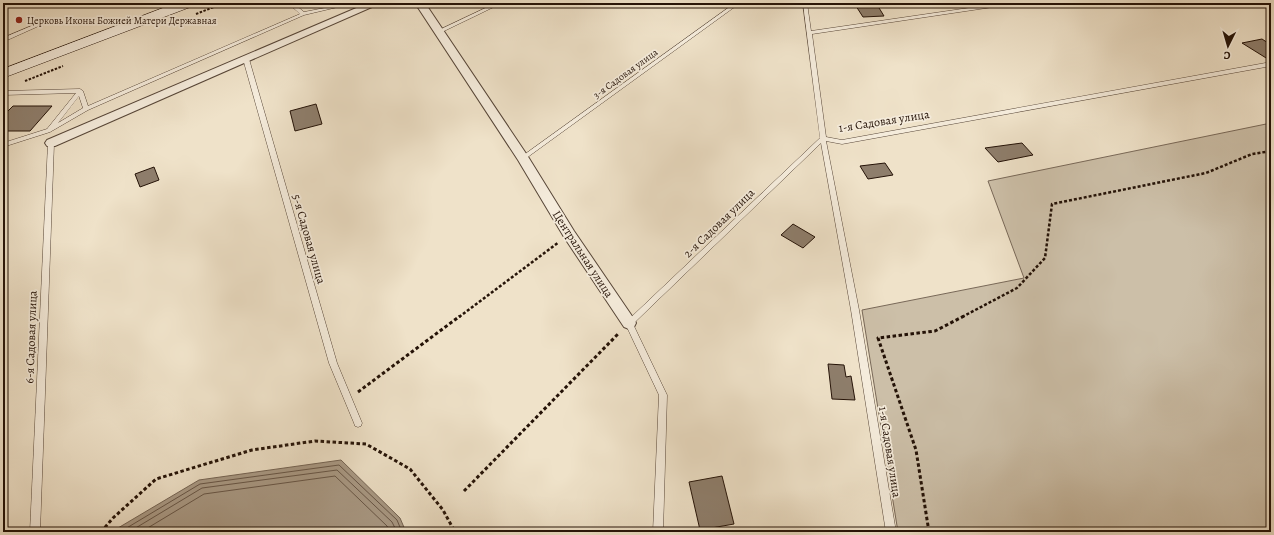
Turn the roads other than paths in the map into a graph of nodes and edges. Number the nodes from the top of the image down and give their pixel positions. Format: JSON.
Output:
{"nodes":[{"id":1,"x":188,"y":3,"type":"edge"},
{"id":2,"x":290,"y":3,"type":"edge"},
{"id":3,"x":376,"y":3,"type":"edge"},
{"id":4,"x":420,"y":3,"type":"edge"},
{"id":5,"x":500,"y":3,"type":"edge"},
{"id":6,"x":738,"y":3,"type":"edge"},
{"id":7,"x":805,"y":3,"type":"edge"},
{"id":8,"x":1013,"y":3,"type":"edge"},
{"id":9,"x":340,"y":6,"type":"dead end"},
{"id":10,"x":303,"y":14,"type":"junction"},
{"id":11,"x":50,"y":20,"type":"dead end"},
{"id":12,"x":440,"y":31,"type":"junction"},
{"id":13,"x":809,"y":33,"type":"junction"},
{"id":14,"x":3,"y":40,"type":"edge"},
{"id":15,"x":246,"y":59,"type":"junction"},
{"id":16,"x":1271,"y":64,"type":"edge"},
{"id":17,"x":3,"y":74,"type":"edge"},
{"id":18,"x":80,"y":91,"type":"junction"},
{"id":19,"x":3,"y":93,"type":"edge"},
{"id":20,"x":86,"y":109,"type":"junction"},
{"id":21,"x":48,"y":132,"type":"junction"},
{"id":22,"x":823,"y":138,"type":"junction"},
{"id":23,"x":51,"y":143,"type":"joint"},
{"id":24,"x":3,"y":145,"type":"edge"},
{"id":25,"x":523,"y":158,"type":"junction"},
{"id":26,"x":630,"y":323,"type":"junction"},
{"id":27,"x":358,"y":423,"type":"dead end"},
{"id":28,"x":35,"y":532,"type":"edge"},
{"id":29,"x":658,"y":532,"type":"edge"},
{"id":30,"x":891,"y":532,"type":"edge"}],
"edges":[{"from":1,"to":17,"type":"main road"},
{"from":2,"to":10,"type":"lane"},
{"from":3,"to":15,"type":"street"},
{"from":4,"to":12,"type":"street","name":"Центральная улица"},
{"from":5,"to":12,"type":"lane"},
{"from":6,"to":25,"type":"lane","name":"3-я Садовая улица"},
{"from":7,"to":13,"type":"lane"},
{"from":8,"to":13,"type":"lane"},
{"from":9,"to":10,"type":"lane"},
{"from":10,"to":20,"type":"lane"},
{"from":11,"to":14,"type":"lane"},
{"from":12,"to":25,"type":"street","name":"Центральная улица"},
{"from":13,"to":22,"type":"lane"},
{"from":15,"to":23,"type":"street"},
{"from":15,"to":27,"type":"lane","name":"5-я Садовая улица"},
{"from":16,"to":22,"type":"lane","name":"1-я Садовая улица"},
{"from":18,"to":19,"type":"lane"},
{"from":18,"to":20,"type":"lane"},
{"from":18,"to":21,"type":"lane"},
{"from":20,"to":21,"type":"lane"},
{"from":21,"to":24,"type":"lane"},
{"from":22,"to":26,"type":"lane","name":"2-я Садовая улица"},
{"from":22,"to":30,"type":"lane","name":"1-я Садовая улица"},
{"from":23,"to":28,"type":"lane","name":"6-я Садовая улица"},
{"from":25,"to":26,"type":"street","name":"Центральная улица"},
{"from":26,"to":29,"type":"lane","name":"Центральная улица"}]}
